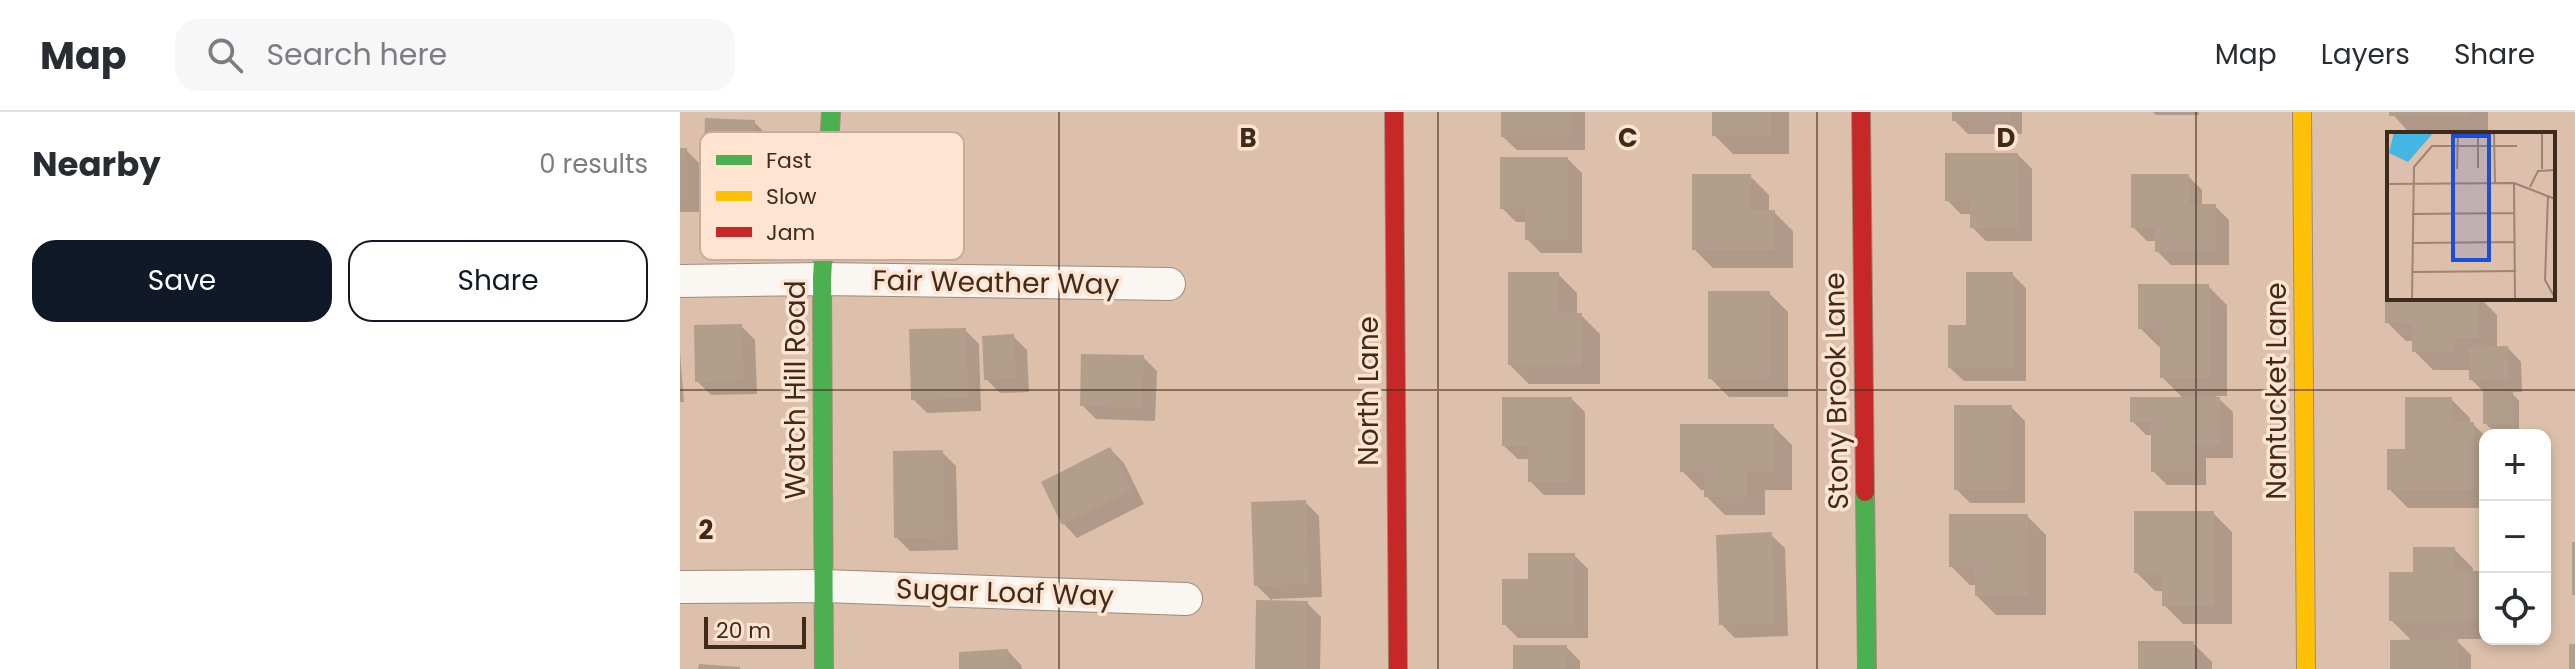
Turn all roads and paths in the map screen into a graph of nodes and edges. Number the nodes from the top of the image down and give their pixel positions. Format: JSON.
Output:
{"nodes":[{"id":1,"x":831,"y":112,"type":"edge"},
{"id":2,"x":1394,"y":112,"type":"edge"},
{"id":3,"x":1861,"y":112,"type":"edge"},
{"id":4,"x":2302,"y":112,"type":"edge"},
{"id":5,"x":830,"y":132,"type":"edge"},
{"id":6,"x":823,"y":260,"type":"edge"},
{"id":7,"x":822,"y":279,"type":"junction"},
{"id":8,"x":680,"y":281,"type":"edge"},
{"id":9,"x":1169,"y":284,"type":"dead end"},
{"id":10,"x":824,"y":586,"type":"junction"},
{"id":11,"x":680,"y":587,"type":"edge"},
{"id":12,"x":1186,"y":599,"type":"dead end"},
{"id":13,"x":824,"y":669,"type":"edge"},
{"id":14,"x":1398,"y":669,"type":"edge"},
{"id":15,"x":1867,"y":669,"type":"edge"},
{"id":16,"x":2306,"y":669,"type":"edge"}],
"edges":[{"from":1,"to":5,"type":"street","name":"Watch Hill Road"},
{"from":2,"to":14,"type":"street","name":"North Lane"},
{"from":3,"to":15,"type":"street","name":"Stony Brook Lane"},
{"from":4,"to":16,"type":"street","name":"Nantucket Lane"},
{"from":6,"to":7,"type":"street","name":"Watch Hill Road"},
{"from":7,"to":8,"type":"street","name":"Fair Weather Way"},
{"from":7,"to":9,"type":"street","name":"Fair Weather Way"},
{"from":7,"to":10,"type":"street","name":"Watch Hill Road"},
{"from":10,"to":11,"type":"street","name":"Sugar Loaf Way"},
{"from":10,"to":12,"type":"street","name":"Sugar Loaf Way"},
{"from":10,"to":13,"type":"street","name":"Watch Hill Road"}]}
